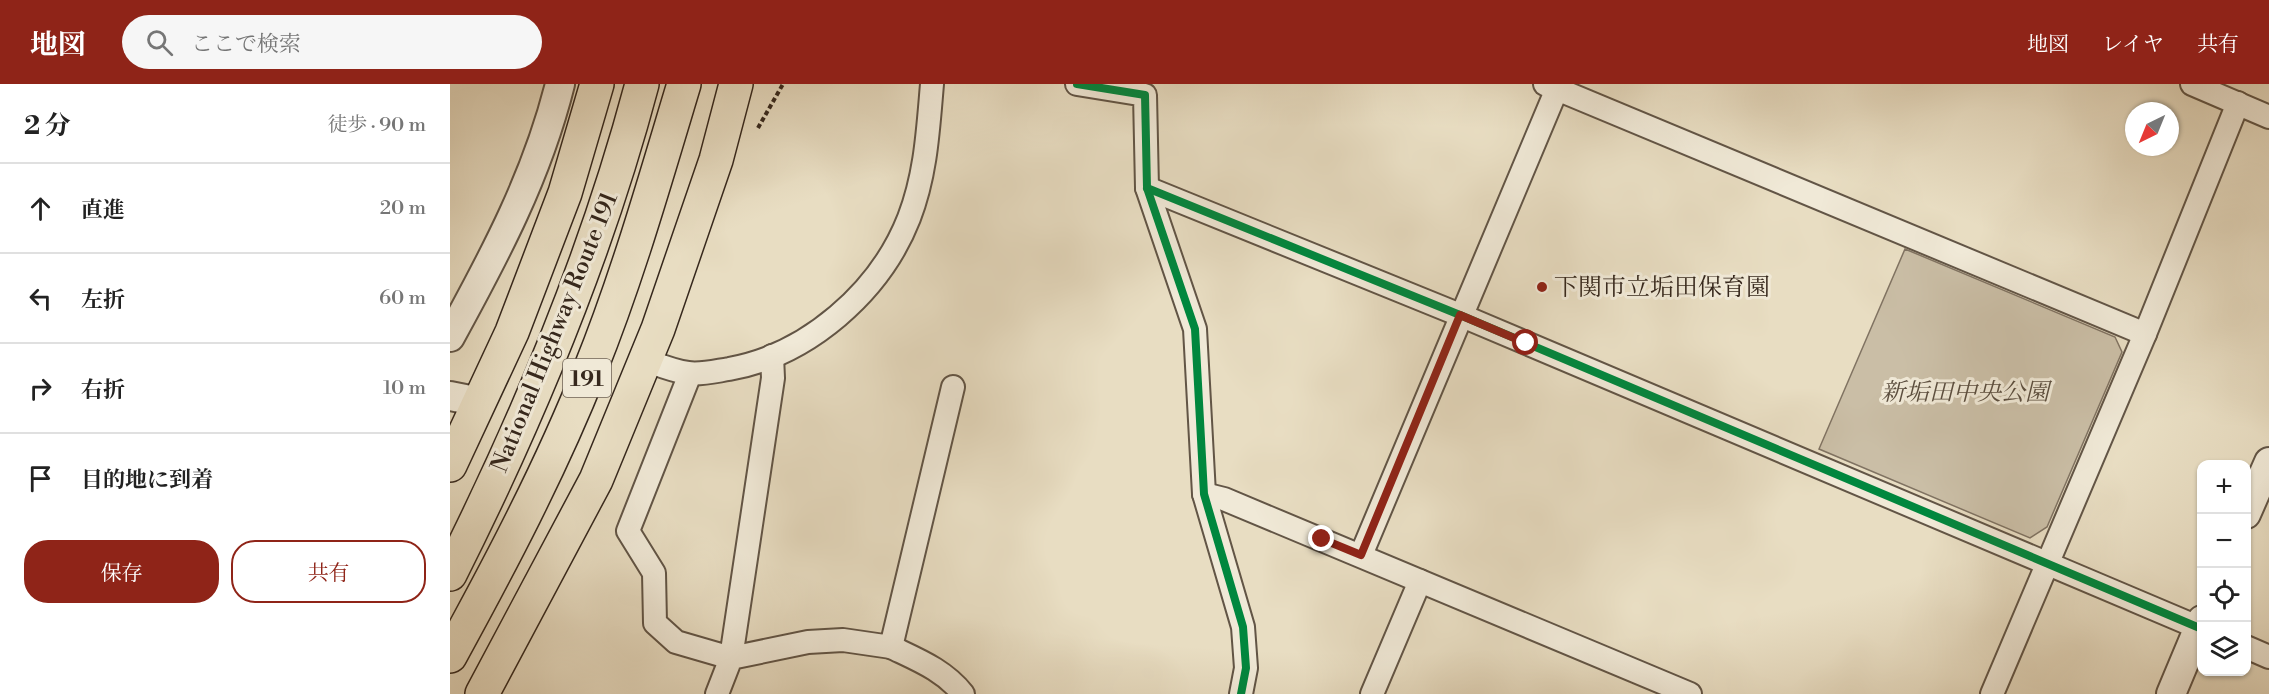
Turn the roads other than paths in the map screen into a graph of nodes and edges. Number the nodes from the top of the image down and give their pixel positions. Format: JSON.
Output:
{"nodes":[{"id":1,"x":560,"y":84,"type":"edge"},
{"id":2,"x":597,"y":84,"type":"edge"},
{"id":3,"x":642,"y":84,"type":"edge"},
{"id":4,"x":684,"y":84,"type":"edge"},
{"id":5,"x":736,"y":84,"type":"edge"},
{"id":6,"x":932,"y":84,"type":"edge"},
{"id":7,"x":1077,"y":84,"type":"edge"},
{"id":8,"x":2192,"y":84,"type":"edge"},
{"id":9,"x":1554,"y":86,"type":"edge"},
{"id":10,"x":2238,"y":103,"type":"junction"},
{"id":11,"x":2269,"y":117,"type":"edge"},
{"id":12,"x":1147,"y":188,"type":"junction"},
{"id":13,"x":1460,"y":315,"type":"junction"},
{"id":14,"x":2145,"y":334,"type":"junction"},
{"id":15,"x":450,"y":337,"type":"edge"},
{"id":16,"x":772,"y":356,"type":"junction"},
{"id":17,"x":645,"y":360,"type":"junction"},
{"id":18,"x":690,"y":374,"type":"junction"},
{"id":19,"x":953,"y":387,"type":"dead end"},
{"id":20,"x":465,"y":399,"type":"edge"},
{"id":21,"x":452,"y":457,"type":"edge"},
{"id":22,"x":2269,"y":463,"type":"edge"},
{"id":23,"x":1204,"y":494,"type":"junction"},
{"id":24,"x":2251,"y":505,"type":"edge"},
{"id":25,"x":1361,"y":555,"type":"junction"},
{"id":26,"x":2047,"y":564,"type":"junction"},
{"id":27,"x":450,"y":574,"type":"edge"},
{"id":28,"x":1420,"y":581,"type":"junction"},
{"id":29,"x":2197,"y":625,"type":"edge"},
{"id":30,"x":2197,"y":633,"type":"edge"},
{"id":31,"x":891,"y":647,"type":"junction"},
{"id":32,"x":2251,"y":649,"type":"edge"},
{"id":33,"x":450,"y":657,"type":"edge"},
{"id":34,"x":2269,"y":657,"type":"edge"},
{"id":35,"x":731,"y":658,"type":"junction"},
{"id":36,"x":482,"y":694,"type":"edge"},
{"id":37,"x":717,"y":694,"type":"edge"},
{"id":38,"x":963,"y":694,"type":"edge"},
{"id":39,"x":1241,"y":694,"type":"edge"},
{"id":40,"x":1372,"y":694,"type":"edge"},
{"id":41,"x":1690,"y":694,"type":"edge"},
{"id":42,"x":1992,"y":694,"type":"edge"},
{"id":43,"x":2171,"y":694,"type":"edge"}],
"edges":[{"from":1,"to":15,"type":"street"},
{"from":2,"to":20,"type":"highway"},
{"from":3,"to":27,"type":"highway","name":"National Highway Route 191","number":"191"},
{"from":4,"to":33,"type":"highway","name":"National Highway Route 191","number":"191"},
{"from":5,"to":17,"type":"highway"},
{"from":6,"to":16,"type":"street"},
{"from":7,"to":12,"type":"street"},
{"from":8,"to":10,"type":"street"},
{"from":9,"to":13,"type":"street"},
{"from":9,"to":14,"type":"street"},
{"from":10,"to":11,"type":"street"},
{"from":10,"to":14,"type":"street"},
{"from":12,"to":13,"type":"street"},
{"from":12,"to":23,"type":"street"},
{"from":13,"to":25,"type":"street"},
{"from":13,"to":26,"type":"street"},
{"from":14,"to":26,"type":"street"},
{"from":16,"to":18,"type":"street"},
{"from":16,"to":35,"type":"street"},
{"from":17,"to":18,"type":"street"},
{"from":17,"to":36,"type":"highway"},
{"from":18,"to":35,"type":"street"},
{"from":19,"to":31,"type":"street"},
{"from":20,"to":21,"type":"highway"},
{"from":22,"to":24,"type":"street"},
{"from":23,"to":25,"type":"street"},
{"from":23,"to":39,"type":"street"},
{"from":25,"to":28,"type":"street"},
{"from":26,"to":29,"type":"street"},
{"from":26,"to":42,"type":"street"},
{"from":28,"to":40,"type":"street"},
{"from":28,"to":41,"type":"street"},
{"from":30,"to":43,"type":"street"},
{"from":31,"to":35,"type":"street"},
{"from":31,"to":38,"type":"street"},
{"from":32,"to":34,"type":"street"},
{"from":35,"to":37,"type":"street"}]}
